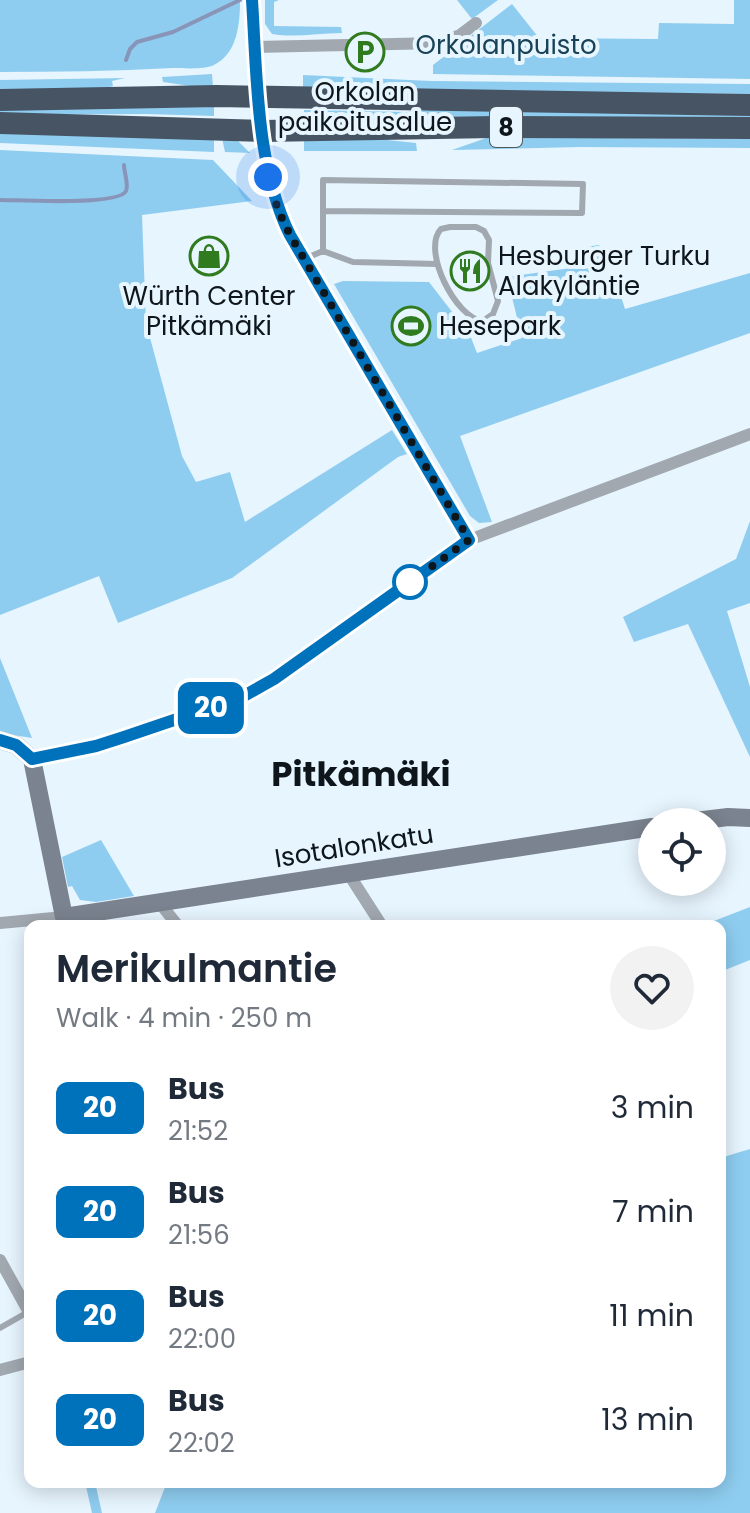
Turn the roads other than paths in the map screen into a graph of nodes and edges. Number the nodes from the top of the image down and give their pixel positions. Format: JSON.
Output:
{"nodes":[{"id":1,"x":252,"y":2,"type":"edge"},
{"id":2,"x":476,"y":23,"type":"dead end"},
{"id":3,"x":255,"y":47,"type":"junction"},
{"id":4,"x":260,"y":96,"type":"junction"},
{"id":5,"x":0,"y":100,"type":"edge"},
{"id":6,"x":750,"y":105,"type":"edge"},
{"id":7,"x":0,"y":123,"type":"edge"},
{"id":8,"x":750,"y":128,"type":"edge"},
{"id":9,"x":263,"y":131,"type":"junction"},
{"id":10,"x":324,"y":211,"type":"junction"},
{"id":11,"x":323,"y":251,"type":"junction"},
{"id":12,"x":304,"y":259,"type":"junction"},
{"id":13,"x":437,"y":264,"type":"junction"},
{"id":14,"x":750,"y":434,"type":"edge"},
{"id":15,"x":469,"y":540,"type":"junction"},
{"id":16,"x":0,"y":740,"type":"edge"},
{"id":17,"x":32,"y":759,"type":"junction"},
{"id":18,"x":726,"y":817,"type":"edge"},
{"id":19,"x":750,"y":818,"type":"edge"},
{"id":20,"x":638,"y":829,"type":"edge"},
{"id":21,"x":348,"y":873,"type":"junction"},
{"id":22,"x":159,"y":902,"type":"junction"},
{"id":23,"x":65,"y":920,"type":"edge"},
{"id":24,"x":74,"y":920,"type":"edge"},
{"id":25,"x":173,"y":920,"type":"edge"},
{"id":26,"x":378,"y":920,"type":"edge"},
{"id":27,"x":0,"y":923,"type":"edge"},
{"id":28,"x":24,"y":923,"type":"edge"},
{"id":29,"x":0,"y":1260,"type":"edge"},
{"id":30,"x":24,"y":1304,"type":"edge"},
{"id":31,"x":24,"y":1316,"type":"edge"},
{"id":32,"x":0,"y":1328,"type":"edge"},
{"id":33,"x":24,"y":1364,"type":"edge"},
{"id":34,"x":0,"y":1370,"type":"edge"}],
"edges":[{"from":1,"to":3,"type":"street"},
{"from":2,"to":3,"type":"street"},
{"from":3,"to":4,"type":"street"},
{"from":4,"to":5,"type":"highway","number":"8"},
{"from":4,"to":6,"type":"highway","number":"8"},
{"from":4,"to":9,"type":"street"},
{"from":7,"to":9,"type":"highway","number":"8"},
{"from":8,"to":9,"type":"highway","number":"8"},
{"from":9,"to":12,"type":"street"},
{"from":10,"to":10,"type":"lane"},
{"from":10,"to":11,"type":"lane"},
{"from":11,"to":12,"type":"lane"},
{"from":11,"to":13,"type":"lane"},
{"from":12,"to":15,"type":"street"},
{"from":13,"to":13,"type":"lane"},
{"from":14,"to":15,"type":"street"},
{"from":15,"to":17,"type":"street"},
{"from":16,"to":17,"type":"street"},
{"from":17,"to":23,"type":"street"},
{"from":18,"to":19,"type":"street"},
{"from":20,"to":21,"type":"street","name":"Isotalonkatu"},
{"from":21,"to":22,"type":"street","name":"Isotalonkatu"},
{"from":21,"to":26,"type":"street"},
{"from":22,"to":24,"type":"street","name":"Isotalonkatu"},
{"from":22,"to":25,"type":"street"},
{"from":27,"to":28,"type":"street"},
{"from":29,"to":30,"type":"street"},
{"from":31,"to":32,"type":"lane"},
{"from":33,"to":34,"type":"street"}]}
